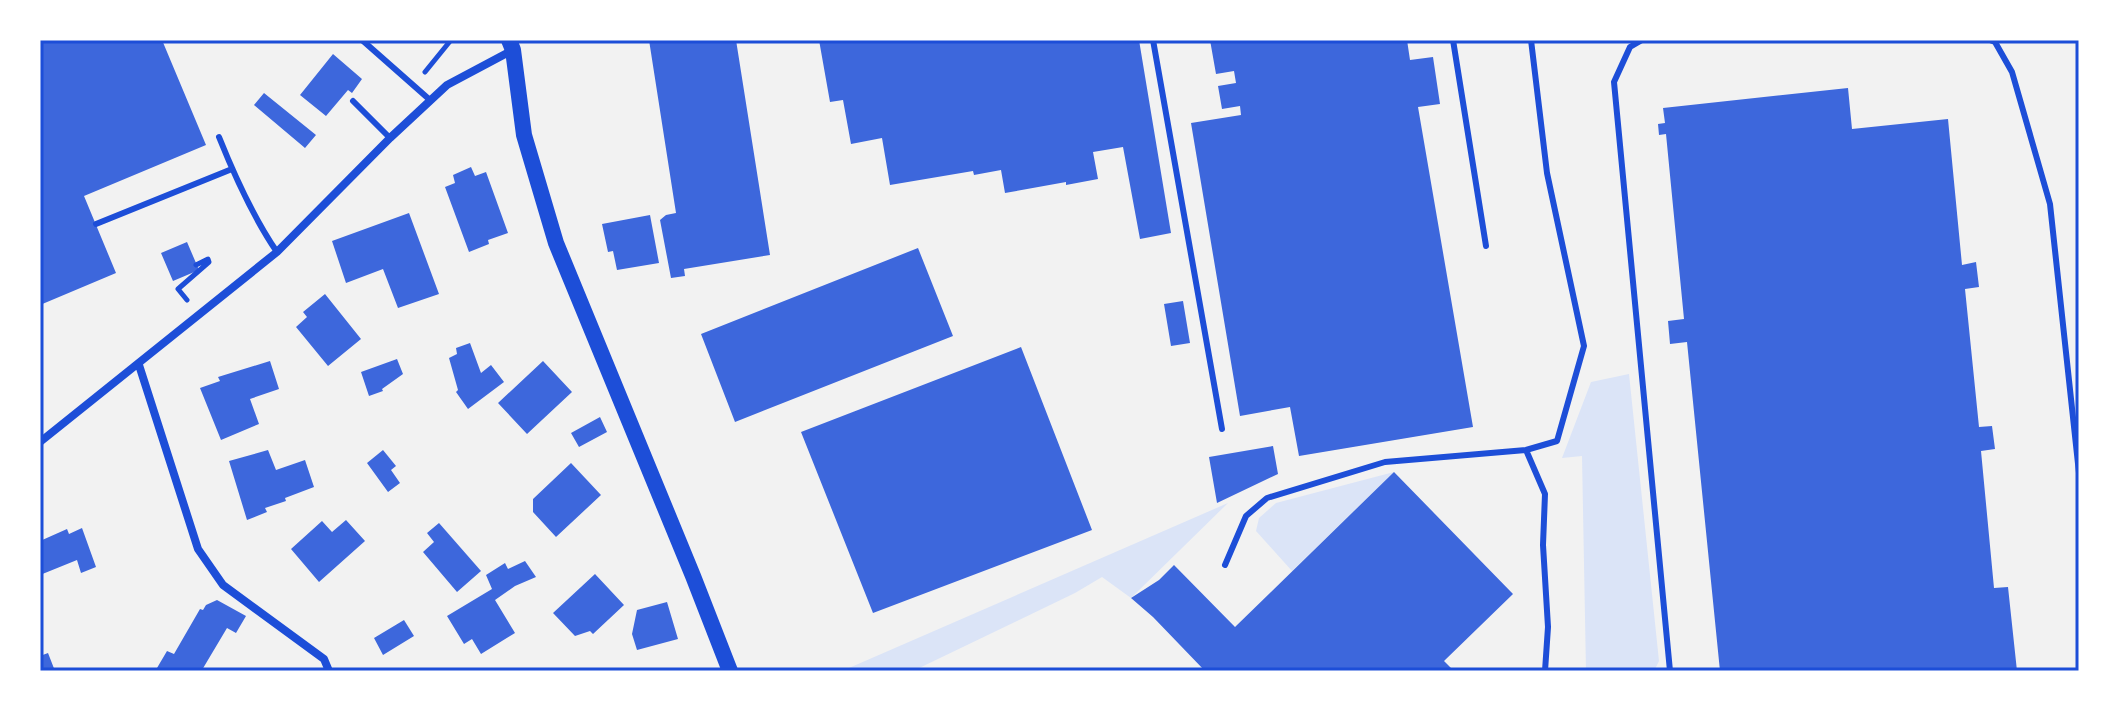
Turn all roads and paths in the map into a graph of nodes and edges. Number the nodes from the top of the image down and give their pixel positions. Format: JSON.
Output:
{"nodes":[{"id":1,"x":362,"y":40,"type":"edge"},
{"id":2,"x":451,"y":40,"type":"edge"},
{"id":3,"x":1153,"y":40,"type":"edge"},
{"id":4,"x":1453,"y":40,"type":"edge"},
{"id":5,"x":1531,"y":40,"type":"edge"},
{"id":6,"x":1642,"y":40,"type":"edge"},
{"id":7,"x":1990,"y":40,"type":"edge"},
{"id":8,"x":512,"y":43,"type":"edge"},
{"id":9,"x":444,"y":50,"type":"dead end"},
{"id":10,"x":430,"y":100,"type":"junction"},
{"id":11,"x":353,"y":101,"type":"dead end"},
{"id":12,"x":219,"y":137,"type":"dead end"},
{"id":13,"x":390,"y":138,"type":"junction"},
{"id":14,"x":232,"y":169,"type":"junction"},
{"id":15,"x":96,"y":224,"type":"dead end"},
{"id":16,"x":1486,"y":246,"type":"dead end"},
{"id":17,"x":277,"y":252,"type":"junction"},
{"id":18,"x":196,"y":265,"type":"dead end"},
{"id":19,"x":187,"y":300,"type":"dead end"},
{"id":20,"x":139,"y":365,"type":"junction"},
{"id":21,"x":1222,"y":429,"type":"dead end"},
{"id":22,"x":40,"y":442,"type":"edge"},
{"id":23,"x":1526,"y":450,"type":"junction"},
{"id":24,"x":2079,"y":473,"type":"edge"},
{"id":25,"x":1225,"y":565,"type":"dead end"},
{"id":26,"x":329,"y":671,"type":"edge"},
{"id":27,"x":730,"y":671,"type":"edge"},
{"id":28,"x":1545,"y":671,"type":"edge"},
{"id":29,"x":1670,"y":671,"type":"edge"}],
"edges":[{"from":1,"to":10,"type":"lane"},
{"from":2,"to":9,"type":"path"},
{"from":3,"to":21,"type":"lane"},
{"from":4,"to":16,"type":"lane"},
{"from":5,"to":23,"type":"lane"},
{"from":6,"to":29,"type":"lane"},
{"from":7,"to":24,"type":"lane"},
{"from":8,"to":10,"type":"street"},
{"from":8,"to":27,"type":"main road"},
{"from":10,"to":13,"type":"street"},
{"from":11,"to":13,"type":"lane"},
{"from":12,"to":14,"type":"lane"},
{"from":13,"to":17,"type":"street"},
{"from":14,"to":15,"type":"lane"},
{"from":14,"to":17,"type":"lane"},
{"from":17,"to":20,"type":"street"},
{"from":18,"to":19,"type":"path"},
{"from":20,"to":22,"type":"street"},
{"from":20,"to":26,"type":"street"},
{"from":23,"to":25,"type":"lane"},
{"from":23,"to":28,"type":"lane"}]}
